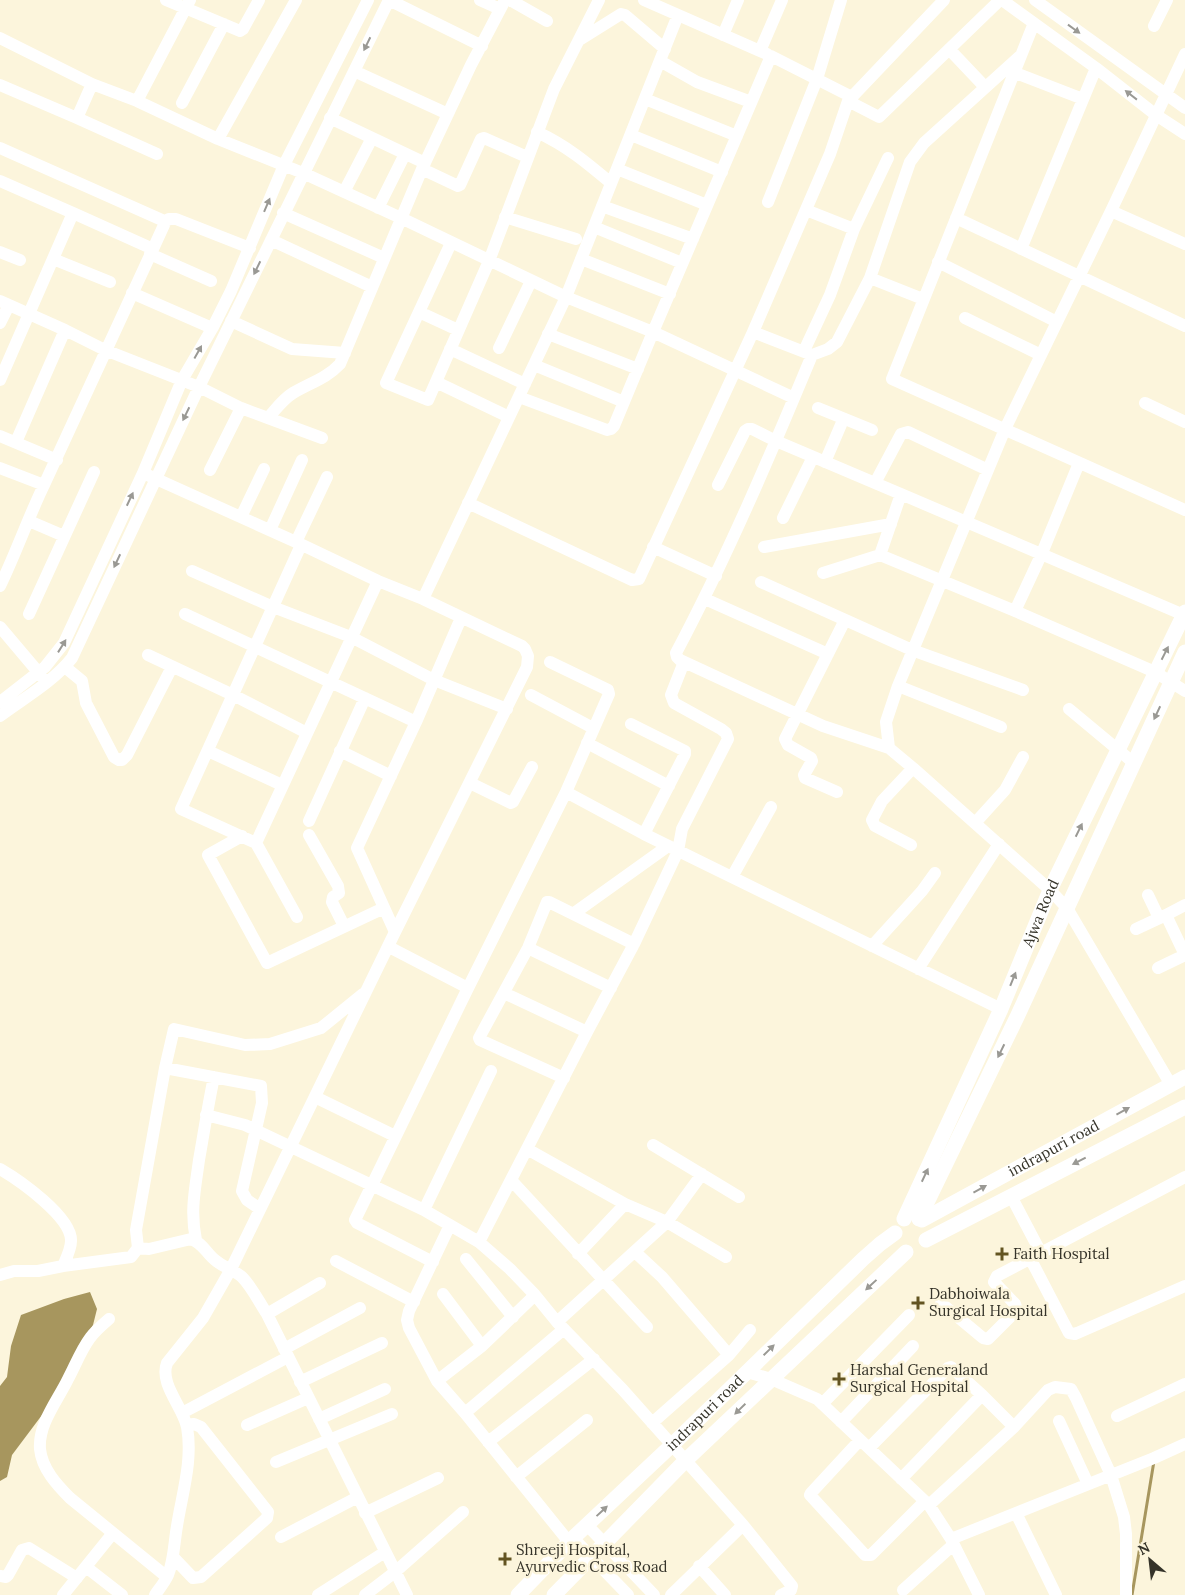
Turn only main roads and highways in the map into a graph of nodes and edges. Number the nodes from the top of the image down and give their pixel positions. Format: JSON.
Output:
{"nodes":[{"id":1,"x":1184,"y":614,"type":"edge"},
{"id":2,"x":1185,"y":652,"type":"edge"},
{"id":3,"x":1185,"y":1077,"type":"edge"},
{"id":4,"x":1185,"y":1107,"type":"edge"},
{"id":5,"x":915,"y":1220,"type":"junction"},
{"id":6,"x":895,"y":1233,"type":"junction"},
{"id":7,"x":926,"y":1240,"type":"junction"},
{"id":8,"x":906,"y":1252,"type":"junction"},
{"id":9,"x":518,"y":1595,"type":"edge"},
{"id":10,"x":554,"y":1595,"type":"edge"}],
"edges":[{"from":5,"to":1,"type":"main road","name":"Ajwa Road","one_way":true},
{"from":2,"to":5,"type":"main road","name":"Ajwa Road","one_way":true},
{"from":5,"to":3,"type":"main road","name":"indrapuri road","one_way":true},
{"from":4,"to":7,"type":"main road","name":"indrapuri road","one_way":true},
{"from":5,"to":6,"type":"main road"},
{"from":5,"to":7,"type":"main road"},
{"from":6,"to":8,"type":"main road"},
{"from":9,"to":6,"type":"main road","name":"indrapuri road","one_way":true},
{"from":7,"to":8,"type":"main road"},
{"from":8,"to":10,"type":"main road","name":"indrapuri road","one_way":true}]}
